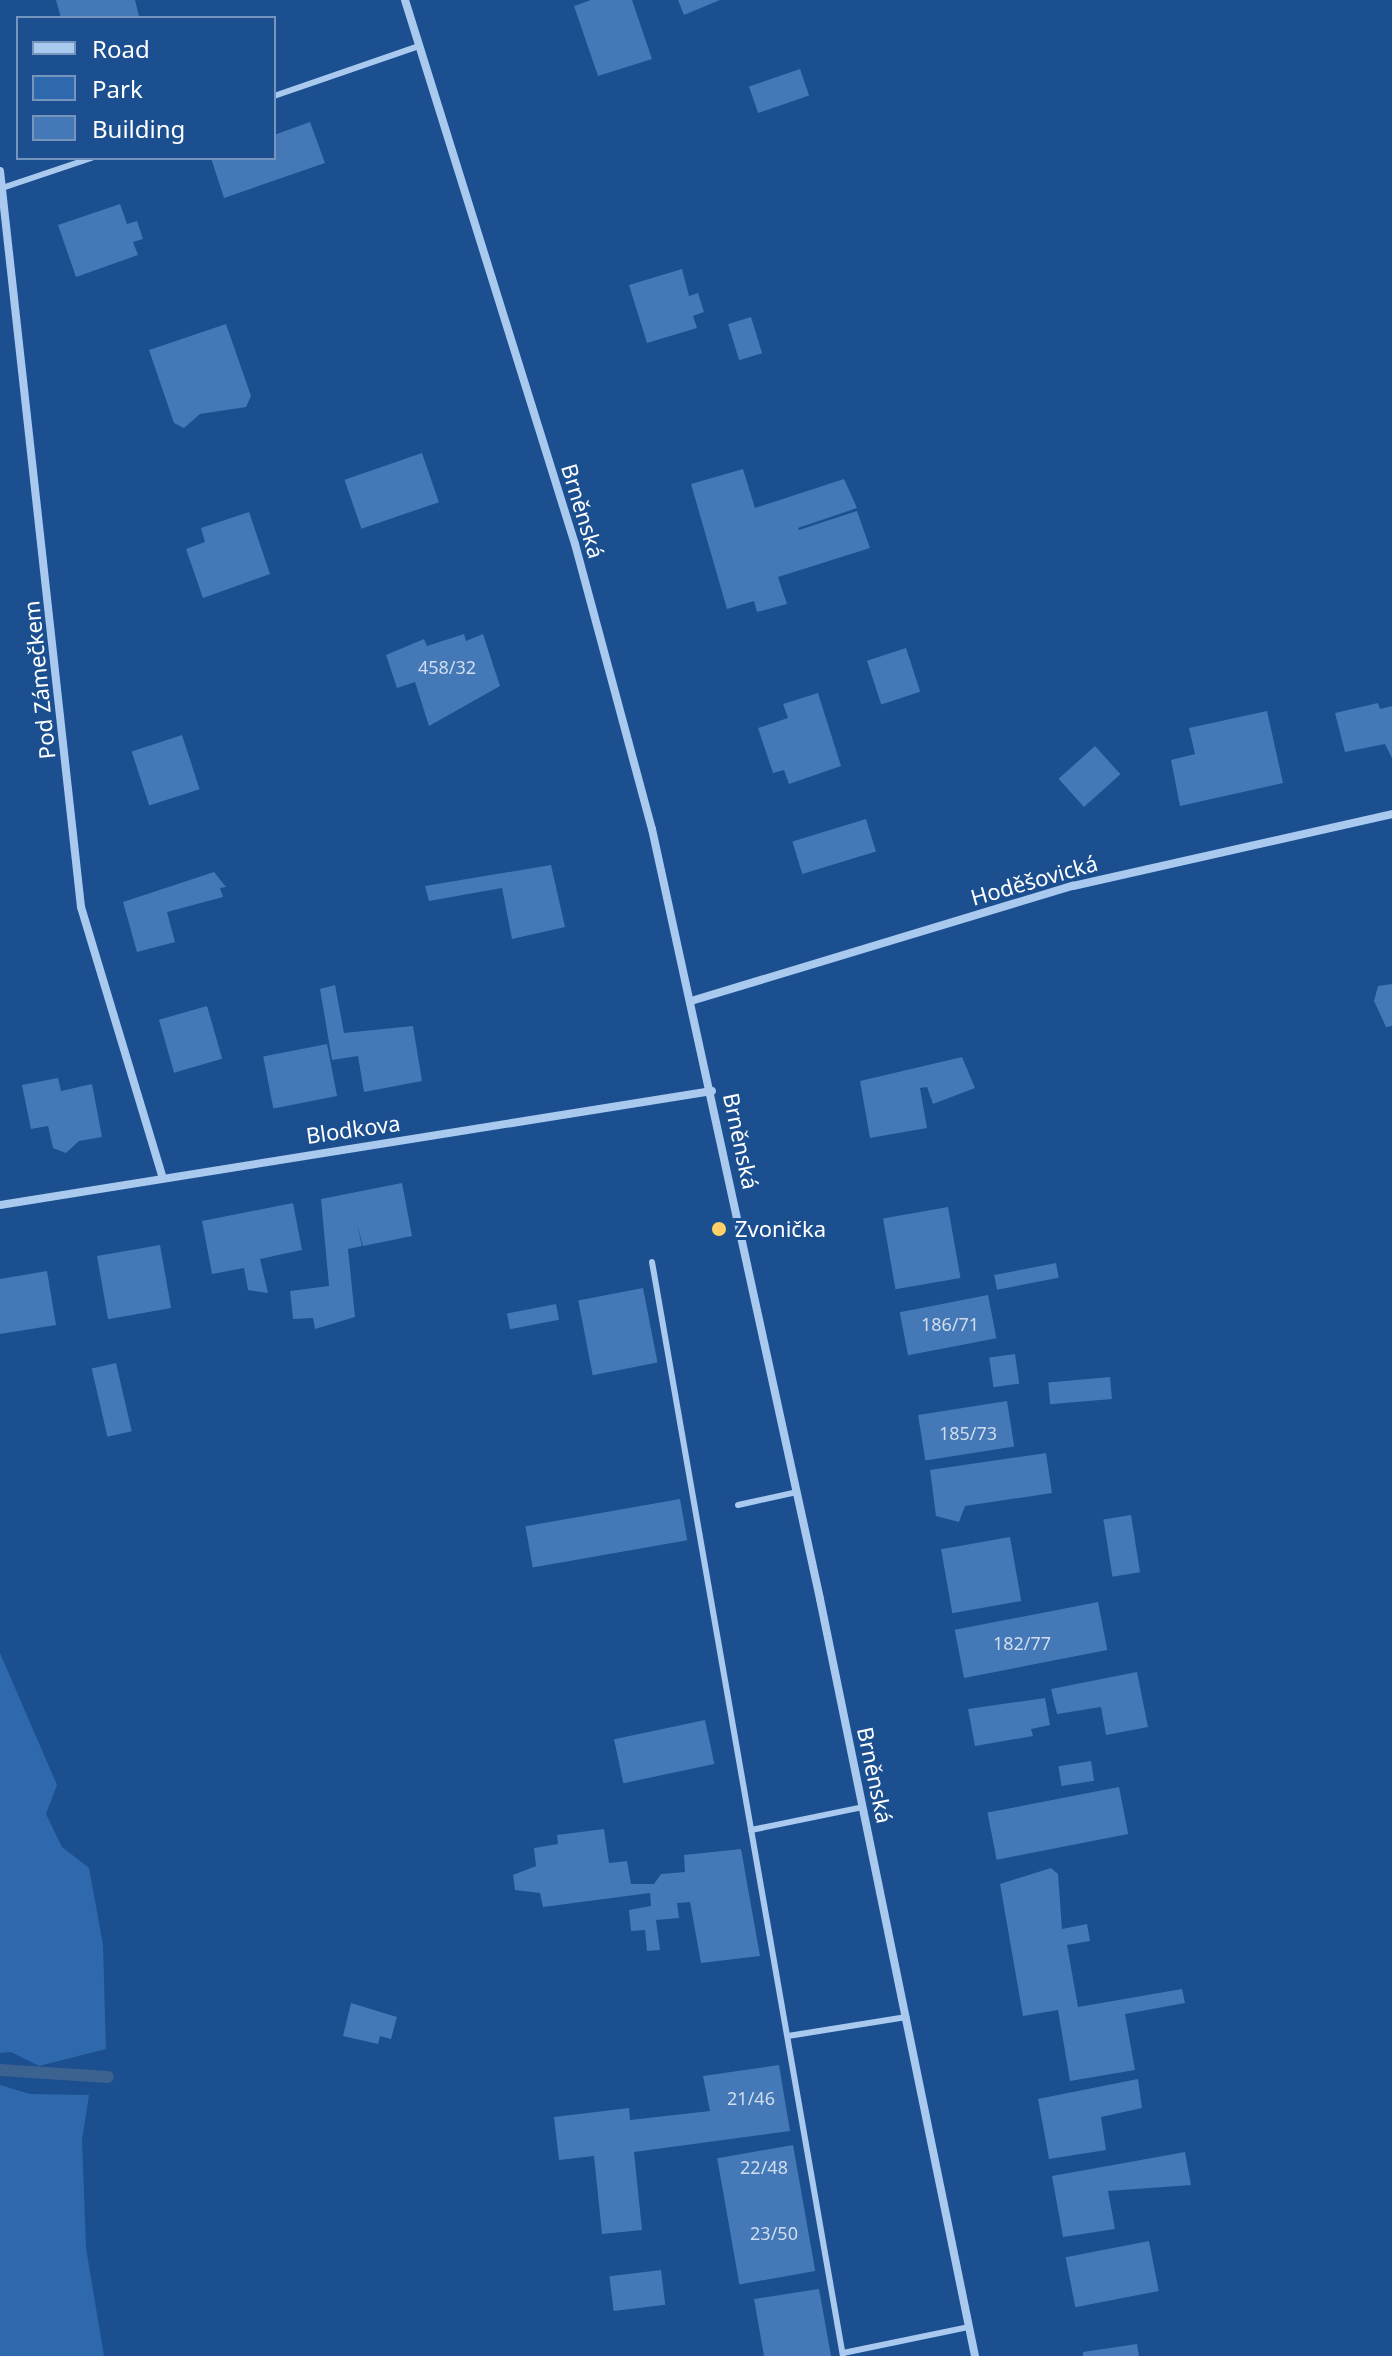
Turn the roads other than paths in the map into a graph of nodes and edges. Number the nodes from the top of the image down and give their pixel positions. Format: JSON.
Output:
{"nodes":[{"id":1,"x":405,"y":0,"type":"edge"},
{"id":2,"x":419,"y":46,"type":"junction"},
{"id":3,"x":276,"y":95,"type":"edge"},
{"id":4,"x":85,"y":160,"type":"edge"},
{"id":5,"x":0,"y":171,"type":"edge"},
{"id":6,"x":5,"y":187,"type":"junction"},
{"id":7,"x":1392,"y":814,"type":"edge"},
{"id":8,"x":691,"y":1001,"type":"junction"},
{"id":9,"x":712,"y":1091,"type":"junction"},
{"id":10,"x":162,"y":1175,"type":"junction"},
{"id":11,"x":0,"y":1205,"type":"edge"},
{"id":12,"x":652,"y":1262,"type":"dead end"},
{"id":13,"x":797,"y":1492,"type":"junction"},
{"id":14,"x":738,"y":1505,"type":"dead end"},
{"id":15,"x":863,"y":1807,"type":"junction"},
{"id":16,"x":751,"y":1830,"type":"junction"},
{"id":17,"x":906,"y":2017,"type":"junction"},
{"id":18,"x":788,"y":2036,"type":"junction"},
{"id":19,"x":969,"y":2327,"type":"junction"},
{"id":20,"x":843,"y":2355,"type":"edge"},
{"id":21,"x":975,"y":2356,"type":"edge"}],
"edges":[{"from":1,"to":2,"type":"street","name":"Brněnská"},
{"from":2,"to":3,"type":"lane"},
{"from":2,"to":8,"type":"street","name":"Brněnská"},
{"from":4,"to":6,"type":"lane"},
{"from":5,"to":6,"type":"street","name":"Pod Zámečkem"},
{"from":6,"to":10,"type":"street","name":"Pod Zámečkem"},
{"from":7,"to":8,"type":"street","name":"Hoděšovická"},
{"from":8,"to":9,"type":"street","name":"Brněnská"},
{"from":9,"to":10,"type":"street","name":"Blodkova"},
{"from":9,"to":13,"type":"street","name":"Brněnská"},
{"from":10,"to":11,"type":"street","name":"Blodkova"},
{"from":12,"to":16,"type":"lane"},
{"from":13,"to":14,"type":"lane"},
{"from":13,"to":15,"type":"street","name":"Brněnská"},
{"from":15,"to":16,"type":"lane"},
{"from":15,"to":17,"type":"street","name":"Brněnská"},
{"from":16,"to":18,"type":"lane"},
{"from":17,"to":18,"type":"lane"},
{"from":17,"to":19,"type":"street","name":"Brněnská"},
{"from":18,"to":20,"type":"lane"},
{"from":19,"to":20,"type":"lane"},
{"from":19,"to":21,"type":"street","name":"Brněnská"}]}
